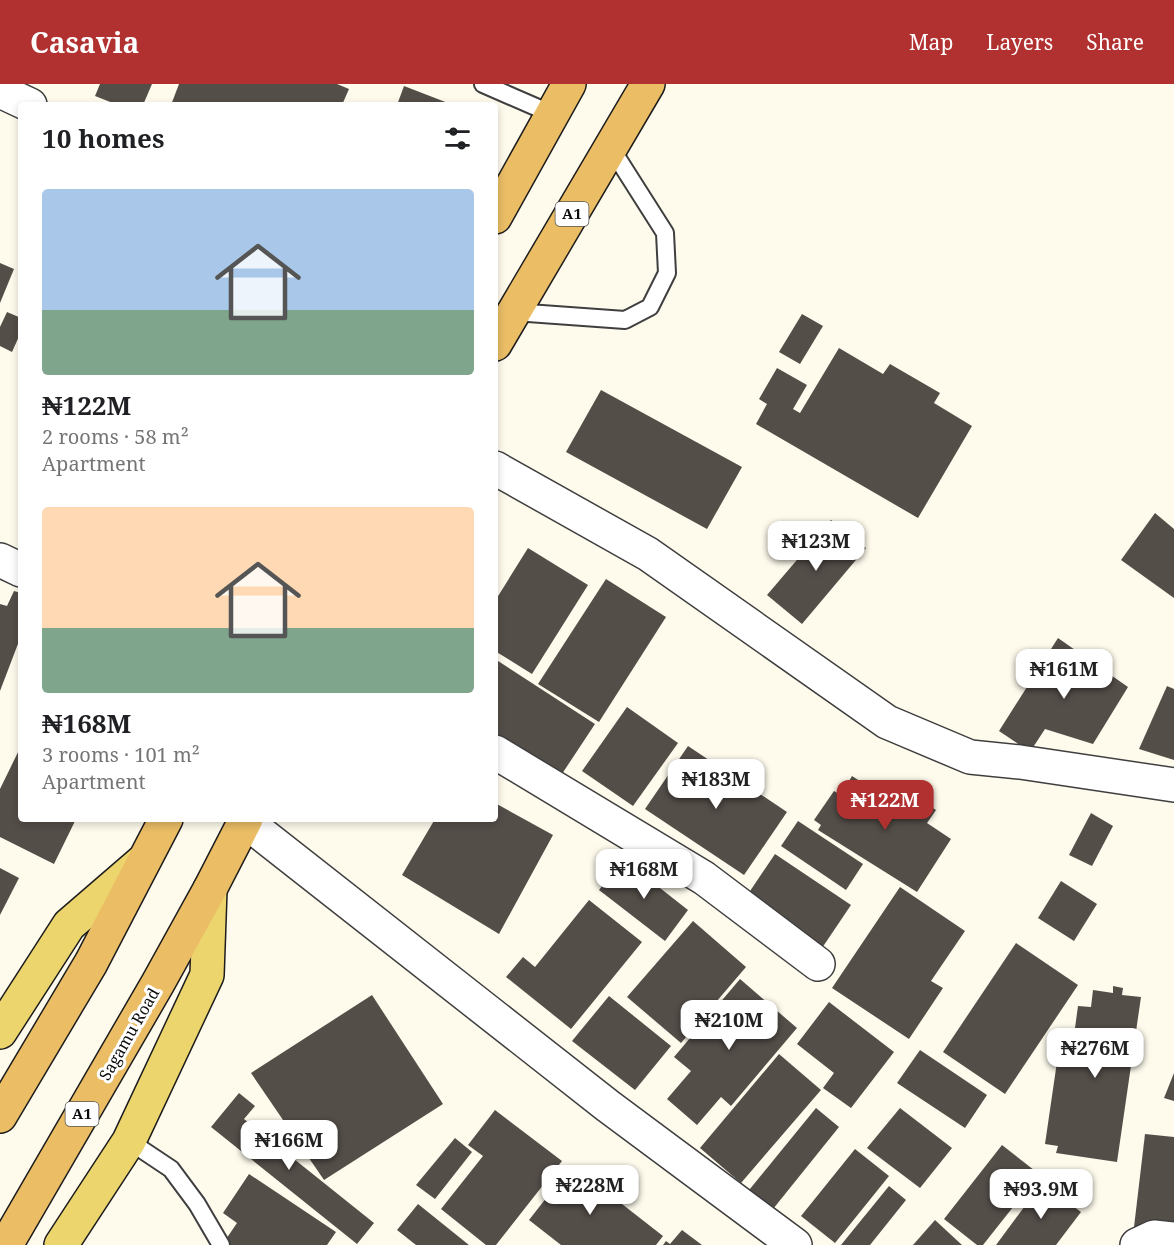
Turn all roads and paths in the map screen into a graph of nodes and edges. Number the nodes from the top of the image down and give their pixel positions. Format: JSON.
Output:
{"nodes":[{"id":1,"x":483,"y":84,"type":"edge"},
{"id":2,"x":569,"y":84,"type":"edge"},
{"id":3,"x":648,"y":84,"type":"edge"},
{"id":4,"x":0,"y":91,"type":"edge"},
{"id":5,"x":24,"y":102,"type":"edge"},
{"id":6,"x":552,"y":114,"type":"junction"},
{"id":7,"x":611,"y":148,"type":"junction"},
{"id":8,"x":498,"y":212,"type":"edge"},
{"id":9,"x":514,"y":312,"type":"junction"},
{"id":10,"x":498,"y":339,"type":"edge"},
{"id":11,"x":498,"y":470,"type":"edge"},
{"id":12,"x":0,"y":560,"type":"edge"},
{"id":13,"x":18,"y":569,"type":"edge"},
{"id":14,"x":498,"y":754,"type":"edge"},
{"id":15,"x":1174,"y":785,"type":"edge"},
{"id":16,"x":164,"y":822,"type":"edge"},
{"id":17,"x":245,"y":822,"type":"edge"},
{"id":18,"x":249,"y":822,"type":"edge"},
{"id":19,"x":142,"y":862,"type":"junction"},
{"id":20,"x":210,"y":889,"type":"junction"},
{"id":21,"x":818,"y":964,"type":"dead end"},
{"id":22,"x":0,"y":1032,"type":"edge"},
{"id":23,"x":0,"y":1116,"type":"edge"},
{"id":24,"x":129,"y":1141,"type":"junction"},
{"id":25,"x":1174,"y":1239,"type":"edge"},
{"id":26,"x":6,"y":1245,"type":"edge"},
{"id":27,"x":62,"y":1245,"type":"edge"},
{"id":28,"x":221,"y":1245,"type":"edge"},
{"id":29,"x":795,"y":1245,"type":"edge"},
{"id":30,"x":1137,"y":1245,"type":"edge"}],
"edges":[{"from":1,"to":6,"type":"lane"},
{"from":2,"to":6,"type":"highway"},
{"from":3,"to":7,"type":"highway","number":"A1"},
{"from":4,"to":5,"type":"street"},
{"from":6,"to":8,"type":"highway"},
{"from":7,"to":9,"type":"highway","number":"A1"},
{"from":7,"to":9,"type":"lane"},
{"from":9,"to":10,"type":"highway","number":"A1"},
{"from":11,"to":15,"type":"street"},
{"from":12,"to":13,"type":"street"},
{"from":14,"to":21,"type":"street"},
{"from":16,"to":19,"type":"highway"},
{"from":17,"to":20,"type":"highway","name":"Sagamu Road","number":"A1"},
{"from":18,"to":29,"type":"street"},
{"from":19,"to":22,"type":"main road"},
{"from":19,"to":23,"type":"highway"},
{"from":20,"to":24,"type":"main road"},
{"from":20,"to":26,"type":"highway","name":"Sagamu Road","number":"A1"},
{"from":24,"to":27,"type":"main road"},
{"from":24,"to":28,"type":"lane"},
{"from":25,"to":30,"type":"street"}]}
